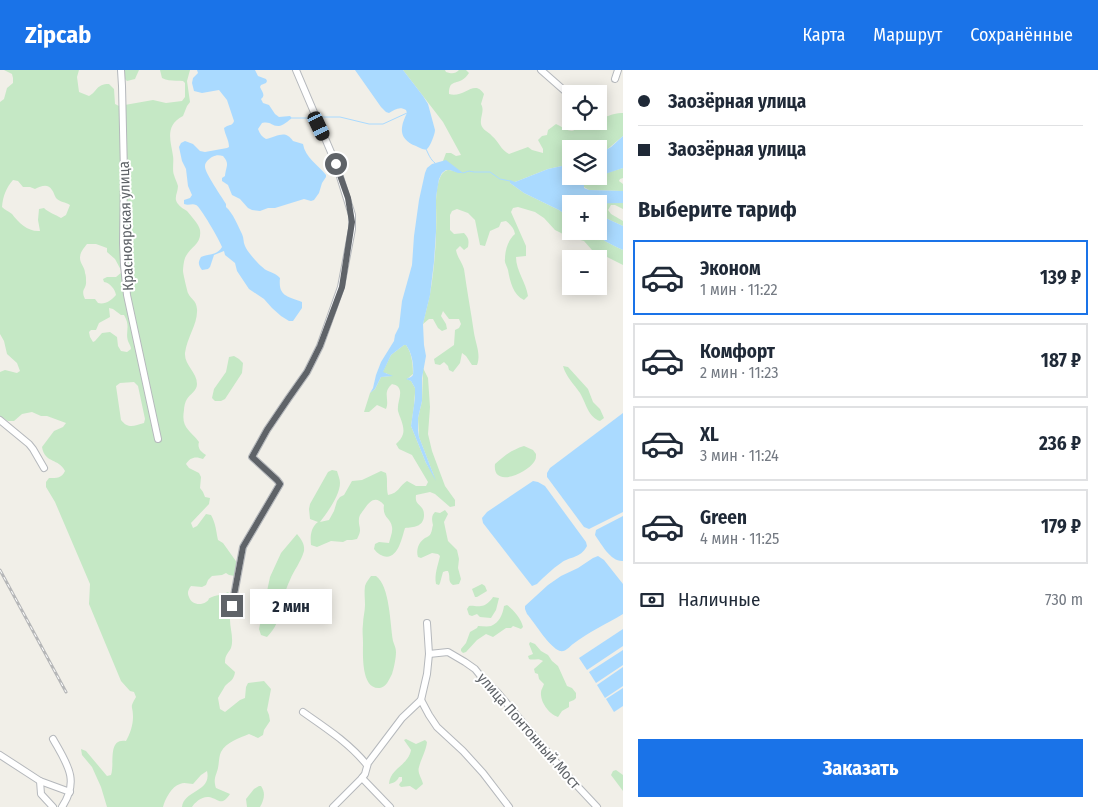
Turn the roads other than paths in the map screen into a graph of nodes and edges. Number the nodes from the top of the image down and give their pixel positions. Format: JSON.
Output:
{"nodes":[{"id":1,"x":121,"y":70,"type":"edge"},
{"id":2,"x":296,"y":70,"type":"edge"},
{"id":3,"x":541,"y":70,"type":"edge"},
{"id":4,"x":618,"y":70,"type":"edge"},
{"id":5,"x":615,"y":78,"type":"dead end"},
{"id":6,"x":562,"y":88,"type":"edge"},
{"id":7,"x":0,"y":420,"type":"edge"},
{"id":8,"x":158,"y":438,"type":"dead end"},
{"id":9,"x":44,"y":468,"type":"dead end"},
{"id":10,"x":232,"y":606,"type":"dead end"},
{"id":11,"x":427,"y":623,"type":"dead end"},
{"id":12,"x":429,"y":654,"type":"junction"},
{"id":13,"x":421,"y":700,"type":"junction"},
{"id":14,"x":303,"y":712,"type":"dead end"},
{"id":15,"x":53,"y":739,"type":"dead end"},
{"id":16,"x":0,"y":755,"type":"edge"},
{"id":17,"x":367,"y":765,"type":"junction"},
{"id":18,"x":362,"y":778,"type":"junction"},
{"id":19,"x":40,"y":781,"type":"junction"},
{"id":20,"x":70,"y":792,"type":"junction"},
{"id":21,"x":53,"y":807,"type":"edge"},
{"id":22,"x":62,"y":807,"type":"edge"},
{"id":23,"x":333,"y":807,"type":"edge"},
{"id":24,"x":390,"y":807,"type":"edge"},
{"id":25,"x":509,"y":807,"type":"edge"},
{"id":26,"x":597,"y":807,"type":"edge"}],
"edges":[{"from":1,"to":8,"type":"street","name":"Красноярская улица"},
{"from":2,"to":10,"type":"street"},
{"from":3,"to":6,"type":"street"},
{"from":4,"to":5,"type":"street"},
{"from":7,"to":9,"type":"street"},
{"from":11,"to":12,"type":"street"},
{"from":12,"to":13,"type":"street"},
{"from":12,"to":26,"type":"street","name":"улица Понтонный Мост"},
{"from":13,"to":17,"type":"street"},
{"from":13,"to":25,"type":"street"},
{"from":14,"to":17,"type":"street"},
{"from":15,"to":20,"type":"street"},
{"from":16,"to":19,"type":"street"},
{"from":17,"to":18,"type":"street"},
{"from":18,"to":23,"type":"street"},
{"from":18,"to":24,"type":"street"},
{"from":19,"to":20,"type":"street"},
{"from":19,"to":21,"type":"street"},
{"from":20,"to":22,"type":"street"}]}
